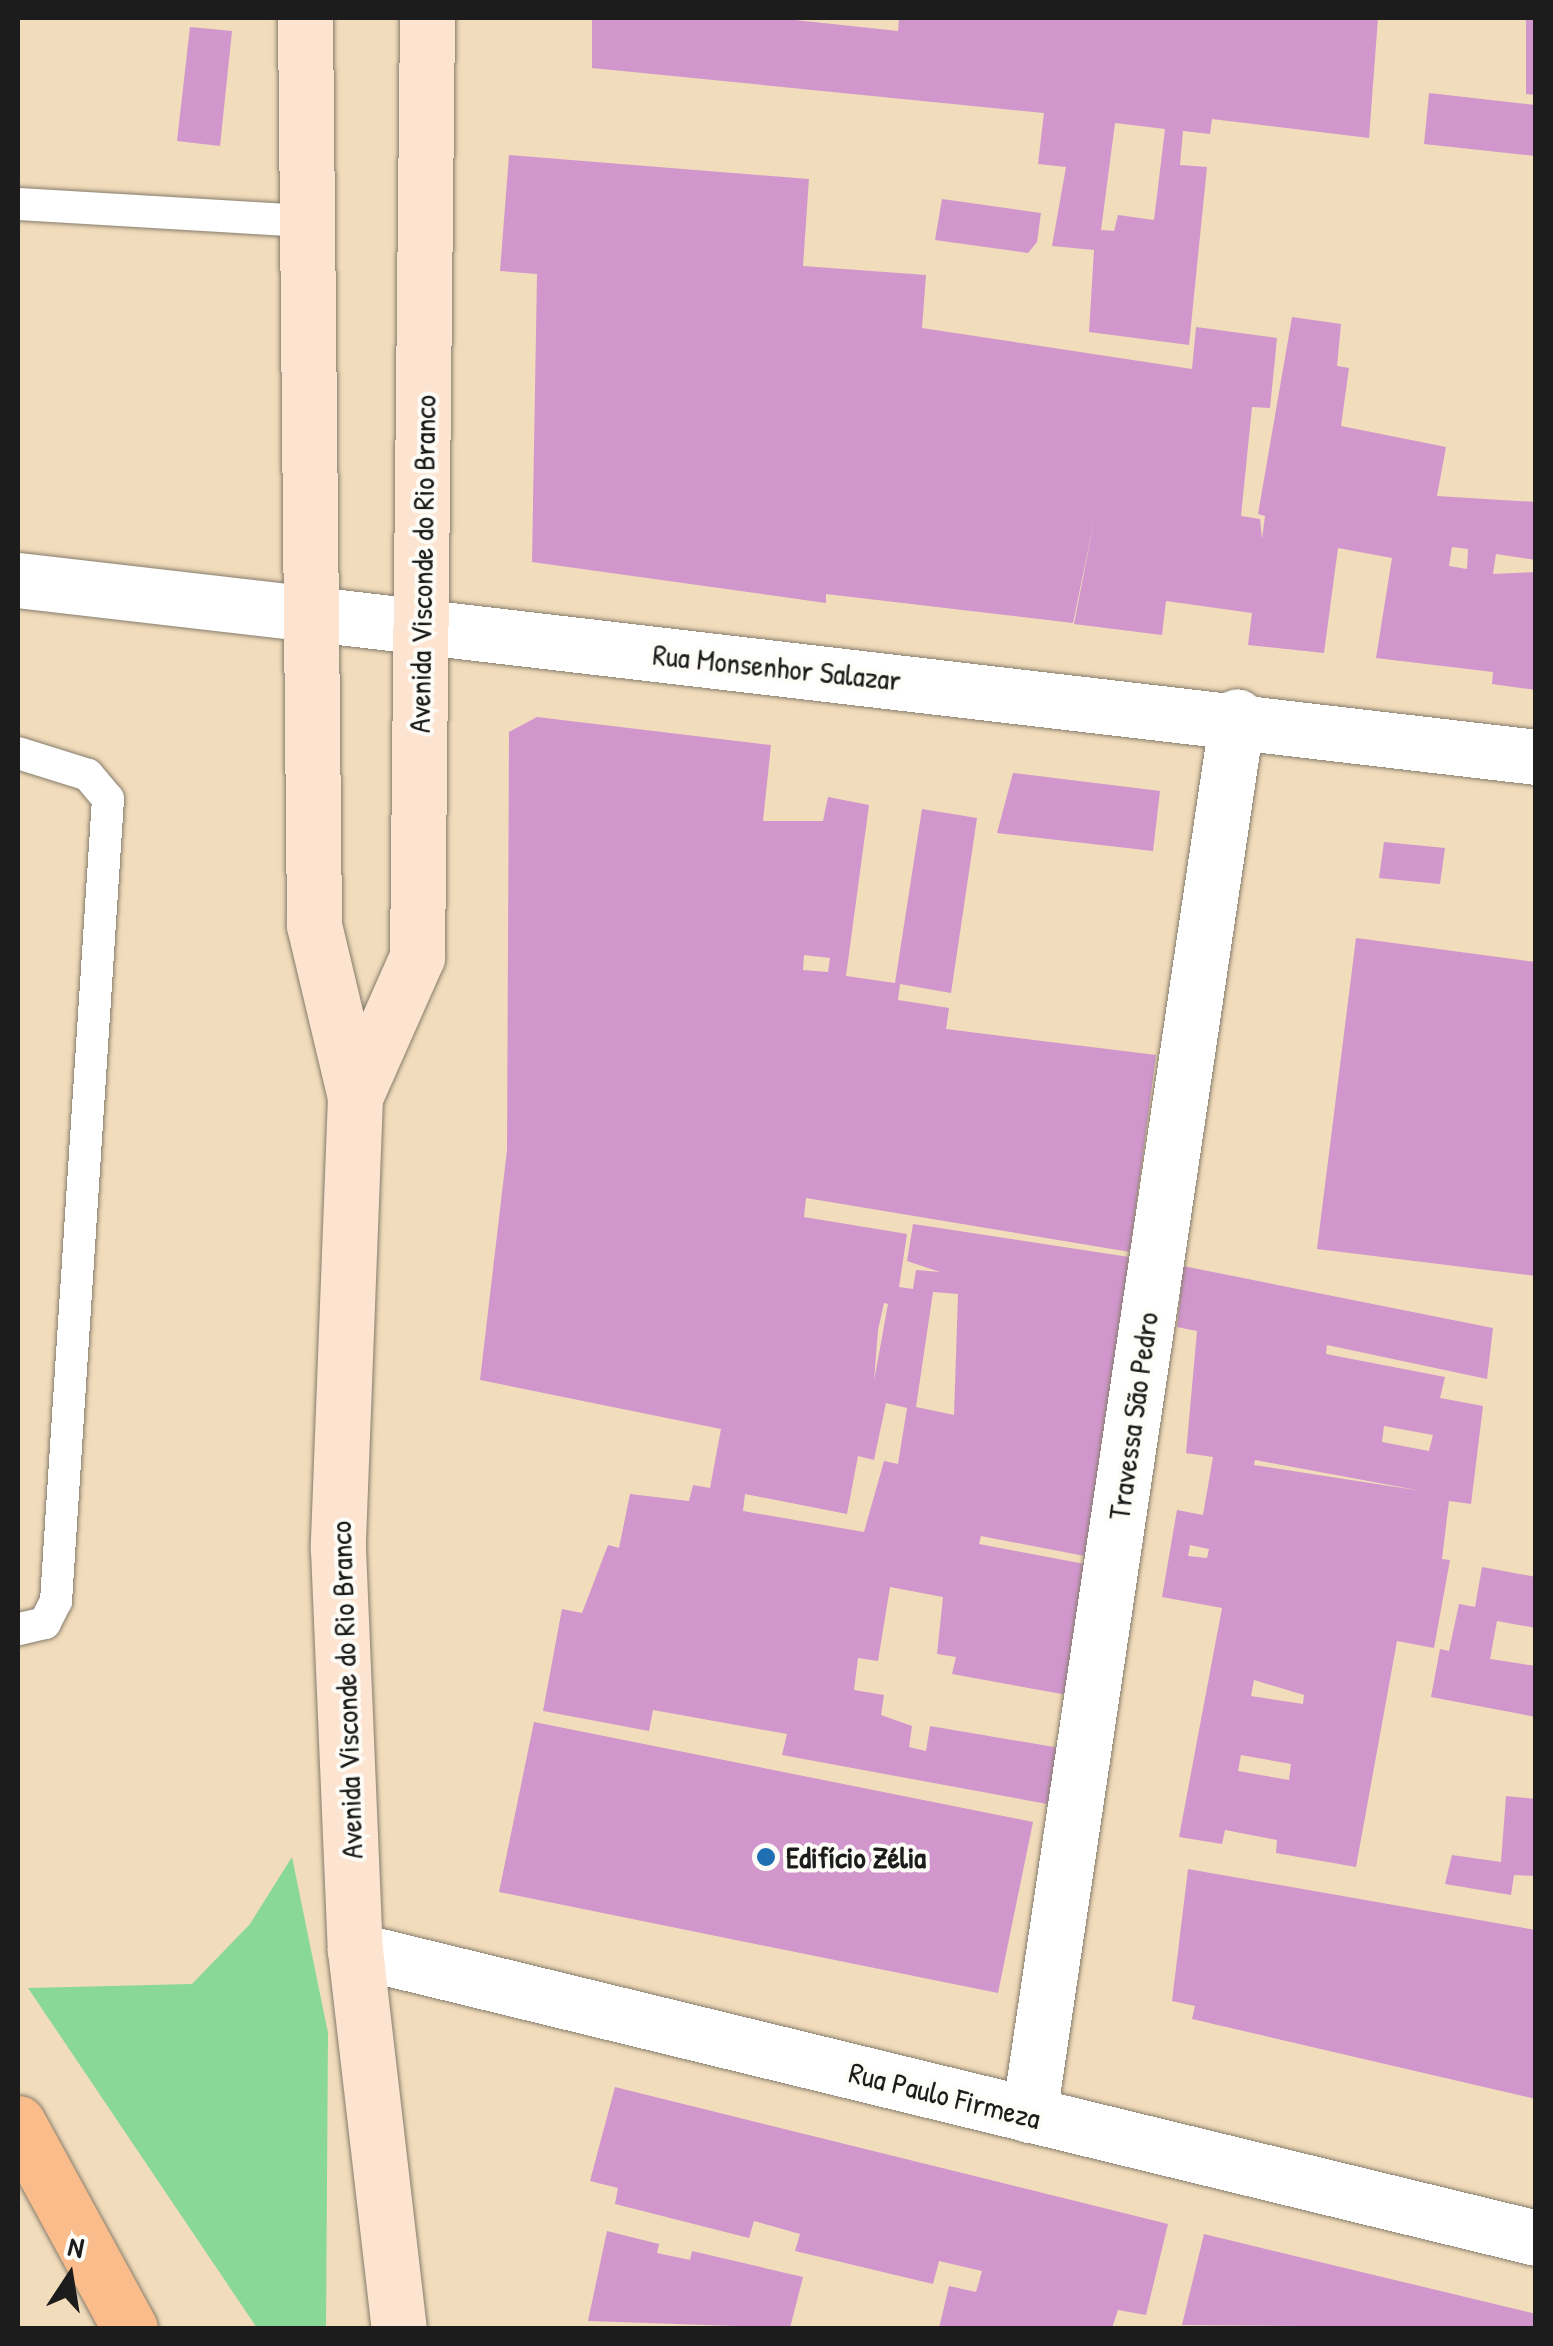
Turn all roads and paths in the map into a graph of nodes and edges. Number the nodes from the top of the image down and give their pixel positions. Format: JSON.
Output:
{"nodes":[{"id":1,"x":304,"y":18,"type":"edge"},
{"id":2,"x":427,"y":18,"type":"edge"},
{"id":3,"x":18,"y":204,"type":"edge"},
{"id":4,"x":305,"y":221,"type":"junction"},
{"id":5,"x":18,"y":580,"type":"edge"},
{"id":6,"x":305,"y":613,"type":"junction"},
{"id":7,"x":422,"y":630,"type":"junction"},
{"id":8,"x":1237,"y":716,"type":"junction"},
{"id":9,"x":18,"y":754,"type":"edge"},
{"id":10,"x":1536,"y":757,"type":"edge"},
{"id":11,"x":355,"y":1097,"type":"junction"},
{"id":12,"x":18,"y":1629,"type":"edge"},
{"id":13,"x":355,"y":1950,"type":"junction"},
{"id":14,"x":1028,"y":2115,"type":"junction"},
{"id":15,"x":18,"y":2123,"type":"edge"},
{"id":16,"x":1536,"y":2238,"type":"edge"},
{"id":17,"x":401,"y":2313,"type":"edge"},
{"id":18,"x":130,"y":2328,"type":"edge"}],
"edges":[{"from":1,"to":4,"type":"main road","name":"Avenida Visconde do Rio Branco"},
{"from":2,"to":7,"type":"main road","name":"Avenida Visconde do Rio Branco"},
{"from":3,"to":4,"type":"lane"},
{"from":4,"to":6,"type":"main road","name":"Avenida Visconde do Rio Branco"},
{"from":5,"to":6,"type":"street","name":"Rua Monsenhor Salazar"},
{"from":6,"to":7,"type":"street","name":"Rua Monsenhor Salazar"},
{"from":6,"to":11,"type":"main road","name":"Avenida Visconde do Rio Branco"},
{"from":7,"to":8,"type":"street","name":"Rua Monsenhor Salazar"},
{"from":7,"to":11,"type":"main road","name":"Avenida Visconde do Rio Branco"},
{"from":8,"to":10,"type":"street","name":"Rua Monsenhor Salazar"},
{"from":8,"to":14,"type":"street","name":"Travessa São Pedro"},
{"from":9,"to":12,"type":"lane"},
{"from":11,"to":13,"type":"main road","name":"Avenida Visconde do Rio Branco"},
{"from":13,"to":14,"type":"street","name":"Rua Paulo Firmeza"},
{"from":13,"to":17,"type":"main road","name":"Avenida Visconde do Rio Branco"},
{"from":14,"to":16,"type":"street","name":"Rua Paulo Firmeza"},
{"from":15,"to":18,"type":"highway"}]}
